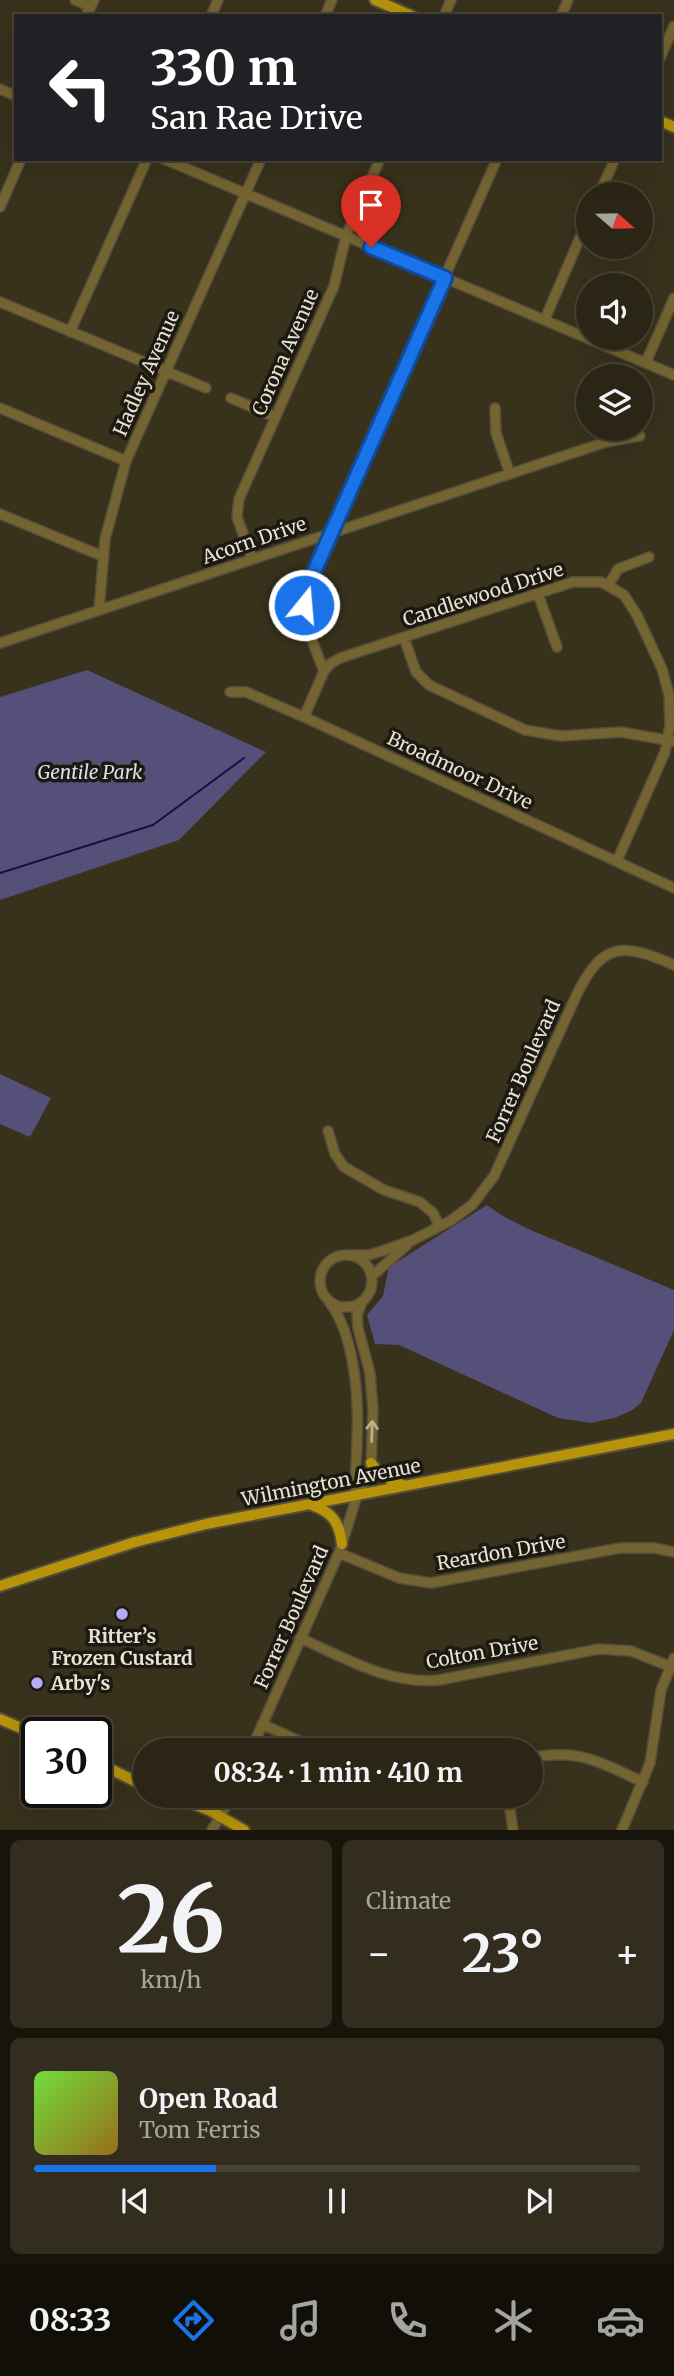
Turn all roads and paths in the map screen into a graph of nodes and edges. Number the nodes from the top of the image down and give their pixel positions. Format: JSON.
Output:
{"nodes":[{"id":1,"x":75,"y":0,"type":"edge"},
{"id":2,"x":375,"y":0,"type":"edge"},
{"id":3,"x":90,"y":7,"type":"edge"},
{"id":4,"x":407,"y":14,"type":"edge"},
{"id":5,"x":674,"y":26,"type":"edge"},
{"id":6,"x":662,"y":53,"type":"edge"},
{"id":7,"x":20,"y":161,"type":"edge"},
{"id":8,"x":146,"y":161,"type":"edge"},
{"id":9,"x":169,"y":161,"type":"edge"},
{"id":10,"x":260,"y":161,"type":"edge"},
{"id":11,"x":379,"y":161,"type":"edge"},
{"id":12,"x":496,"y":161,"type":"edge"},
{"id":13,"x":614,"y":161,"type":"edge"},
{"id":14,"x":604,"y":182,"type":"edge"},
{"id":15,"x":245,"y":194,"type":"junction"},
{"id":16,"x":2,"y":196,"type":"edge"},
{"id":17,"x":0,"y":207,"type":"edge"},
{"id":18,"x":346,"y":236,"type":"junction"},
{"id":19,"x":576,"y":247,"type":"edge"},
{"id":20,"x":445,"y":278,"type":"junction"},
{"id":21,"x":674,"y":298,"type":"edge"},
{"id":22,"x":0,"y":302,"type":"edge"},
{"id":23,"x":545,"y":319,"type":"junction"},
{"id":24,"x":70,"y":332,"type":"junction"},
{"id":25,"x":646,"y":362,"type":"junction"},
{"id":26,"x":166,"y":370,"type":"junction"},
{"id":27,"x":674,"y":375,"type":"edge"},
{"id":28,"x":206,"y":388,"type":"dead end"},
{"id":29,"x":231,"y":398,"type":"dead end"},
{"id":30,"x":0,"y":408,"type":"edge"},
{"id":31,"x":495,"y":408,"type":"dead end"},
{"id":32,"x":275,"y":417,"type":"junction"},
{"id":33,"x":612,"y":441,"type":"edge"},
{"id":34,"x":126,"y":461,"type":"junction"},
{"id":35,"x":510,"y":474,"type":"junction"},
{"id":36,"x":0,"y":514,"type":"edge"},
{"id":37,"x":332,"y":532,"type":"junction"},
{"id":38,"x":102,"y":556,"type":"junction"},
{"id":39,"x":649,"y":557,"type":"dead end"},
{"id":40,"x":252,"y":559,"type":"junction"},
{"id":41,"x":609,"y":584,"type":"junction"},
{"id":42,"x":538,"y":594,"type":"junction"},
{"id":43,"x":99,"y":610,"type":"junction"},
{"id":44,"x":404,"y":638,"type":"junction"},
{"id":45,"x":0,"y":643,"type":"edge"},
{"id":46,"x":557,"y":647,"type":"dead end"},
{"id":47,"x":324,"y":671,"type":"junction"},
{"id":48,"x":230,"y":692,"type":"dead end"},
{"id":49,"x":304,"y":717,"type":"junction"},
{"id":50,"x":671,"y":740,"type":"edge"},
{"id":51,"x":617,"y":861,"type":"junction"},
{"id":52,"x":674,"y":888,"type":"edge"},
{"id":53,"x":674,"y":965,"type":"edge"},
{"id":54,"x":328,"y":1130,"type":"dead end"},
{"id":55,"x":439,"y":1225,"type":"junction"},
{"id":56,"x":413,"y":1240,"type":"junction"},
{"id":57,"x":352,"y":1255,"type":"junction"},
{"id":58,"x":372,"y":1276,"type":"junction"},
{"id":59,"x":362,"y":1302,"type":"junction"},
{"id":60,"x":330,"y":1303,"type":"junction"},
{"id":61,"x":674,"y":1434,"type":"edge"},
{"id":62,"x":371,"y":1463,"type":"junction"},
{"id":63,"x":406,"y":1486,"type":"junction"},
{"id":64,"x":357,"y":1496,"type":"junction"},
{"id":65,"x":309,"y":1505,"type":"junction"},
{"id":66,"x":340,"y":1548,"type":"junction"},
{"id":67,"x":674,"y":1552,"type":"edge"},
{"id":68,"x":0,"y":1586,"type":"edge"},
{"id":69,"x":300,"y":1639,"type":"junction"},
{"id":70,"x":673,"y":1664,"type":"edge"},
{"id":71,"x":0,"y":1719,"type":"edge"},
{"id":72,"x":262,"y":1724,"type":"junction"},
{"id":73,"x":21,"y":1728,"type":"edge"},
{"id":74,"x":256,"y":1738,"type":"edge"},
{"id":75,"x":293,"y":1738,"type":"edge"},
{"id":76,"x":543,"y":1756,"type":"edge"},
{"id":77,"x":112,"y":1770,"type":"edge"},
{"id":78,"x":133,"y":1780,"type":"edge"},
{"id":79,"x":643,"y":1782,"type":"junction"},
{"id":80,"x":203,"y":1808,"type":"edge"},
{"id":81,"x":225,"y":1808,"type":"edge"},
{"id":82,"x":510,"y":1808,"type":"edge"},
{"id":83,"x":220,"y":1817,"type":"junction"},
{"id":84,"x":212,"y":1830,"type":"edge"},
{"id":85,"x":244,"y":1830,"type":"edge"},
{"id":86,"x":513,"y":1830,"type":"edge"},
{"id":87,"x":622,"y":1830,"type":"edge"}],
"edges":[{"from":1,"to":3,"type":"street"},
{"from":2,"to":4,"type":"main road"},
{"from":5,"to":6,"type":"street"},
{"from":7,"to":16,"type":"street"},
{"from":8,"to":24,"type":"street"},
{"from":9,"to":15,"type":"street"},
{"from":10,"to":15,"type":"street","name":"Hadley Avenue"},
{"from":11,"to":18,"type":"street","name":"Corona Avenue"},
{"from":12,"to":20,"type":"street"},
{"from":13,"to":14,"type":"street"},
{"from":15,"to":18,"type":"street"},
{"from":15,"to":26,"type":"street","name":"Hadley Avenue"},
{"from":16,"to":17,"type":"street"},
{"from":18,"to":20,"type":"street"},
{"from":18,"to":32,"type":"street","name":"Corona Avenue"},
{"from":19,"to":23,"type":"street"},
{"from":20,"to":23,"type":"street"},
{"from":20,"to":37,"type":"street"},
{"from":21,"to":25,"type":"street"},
{"from":22,"to":24,"type":"street"},
{"from":23,"to":25,"type":"street"},
{"from":24,"to":26,"type":"street"},
{"from":25,"to":27,"type":"street"},
{"from":26,"to":28,"type":"street"},
{"from":26,"to":34,"type":"street","name":"Hadley Avenue"},
{"from":29,"to":32,"type":"street"},
{"from":30,"to":34,"type":"street"},
{"from":31,"to":35,"type":"street"},
{"from":32,"to":40,"type":"street","name":"Corona Avenue"},
{"from":33,"to":35,"type":"street","name":"Acorn Drive"},
{"from":34,"to":38,"type":"street","name":"Hadley Avenue"},
{"from":35,"to":37,"type":"street","name":"Acorn Drive"},
{"from":36,"to":38,"type":"street"},
{"from":37,"to":40,"type":"street","name":"Acorn Drive"},
{"from":37,"to":47,"type":"street"},
{"from":38,"to":43,"type":"street","name":"Hadley Avenue"},
{"from":39,"to":41,"type":"street"},
{"from":40,"to":43,"type":"street","name":"Acorn Drive"},
{"from":41,"to":42,"type":"street","name":"Candlewood Drive"},
{"from":41,"to":50,"type":"street"},
{"from":42,"to":44,"type":"street","name":"Candlewood Drive"},
{"from":42,"to":46,"type":"street"},
{"from":43,"to":45,"type":"street","name":"Acorn Drive"},
{"from":44,"to":47,"type":"street","name":"Candlewood Drive"},
{"from":44,"to":50,"type":"street"},
{"from":47,"to":49,"type":"street"},
{"from":48,"to":49,"type":"street","name":"Broadmoor Drive"},
{"from":49,"to":51,"type":"street","name":"Broadmoor Drive"},
{"from":50,"to":51,"type":"street"},
{"from":51,"to":52,"type":"street","name":"Broadmoor Drive"},
{"from":53,"to":55,"type":"street","name":"Forrer Boulevard"},
{"from":54,"to":55,"type":"street"},
{"from":55,"to":56,"type":"street","name":"Forrer Boulevard"},
{"from":56,"to":57,"type":"street","name":"Forrer Boulevard"},
{"from":56,"to":58,"type":"street","name":"Forrer Boulevard"},
{"from":57,"to":58,"type":"street"},
{"from":57,"to":60,"type":"street","name":"Forrer Boulevard"},
{"from":58,"to":59,"type":"street","name":"Forrer Boulevard"},
{"from":59,"to":60,"type":"street"},
{"from":62,"to":59,"type":"street","name":"Forrer Boulevard","one_way":true},
{"from":60,"to":64,"type":"street","name":"Forrer Boulevard"},
{"from":61,"to":63,"type":"main road","name":"Wilmington Avenue"},
{"from":62,"to":63,"type":"main road"},
{"from":62,"to":64,"type":"street","name":"Forrer Boulevard"},
{"from":63,"to":64,"type":"main road","name":"Wilmington Avenue"},
{"from":64,"to":65,"type":"main road","name":"Wilmington Avenue"},
{"from":64,"to":66,"type":"street","name":"Forrer Boulevard"},
{"from":65,"to":66,"type":"main road"},
{"from":65,"to":68,"type":"main road","name":"Wilmington Avenue"},
{"from":66,"to":67,"type":"street","name":"Reardon Drive"},
{"from":66,"to":69,"type":"street","name":"Forrer Boulevard"},
{"from":69,"to":70,"type":"street","name":"Colton Drive"},
{"from":69,"to":72,"type":"street","name":"Forrer Boulevard"},
{"from":70,"to":79,"type":"street"},
{"from":71,"to":73,"type":"main road"},
{"from":72,"to":74,"type":"street","name":"Forrer Boulevard"},
{"from":72,"to":75,"type":"street"},
{"from":76,"to":79,"type":"street"},
{"from":77,"to":78,"type":"main road"},
{"from":79,"to":87,"type":"street"},
{"from":80,"to":83,"type":"main road"},
{"from":81,"to":83,"type":"street"},
{"from":82,"to":86,"type":"street"},
{"from":83,"to":84,"type":"street"},
{"from":83,"to":85,"type":"main road"}]}
